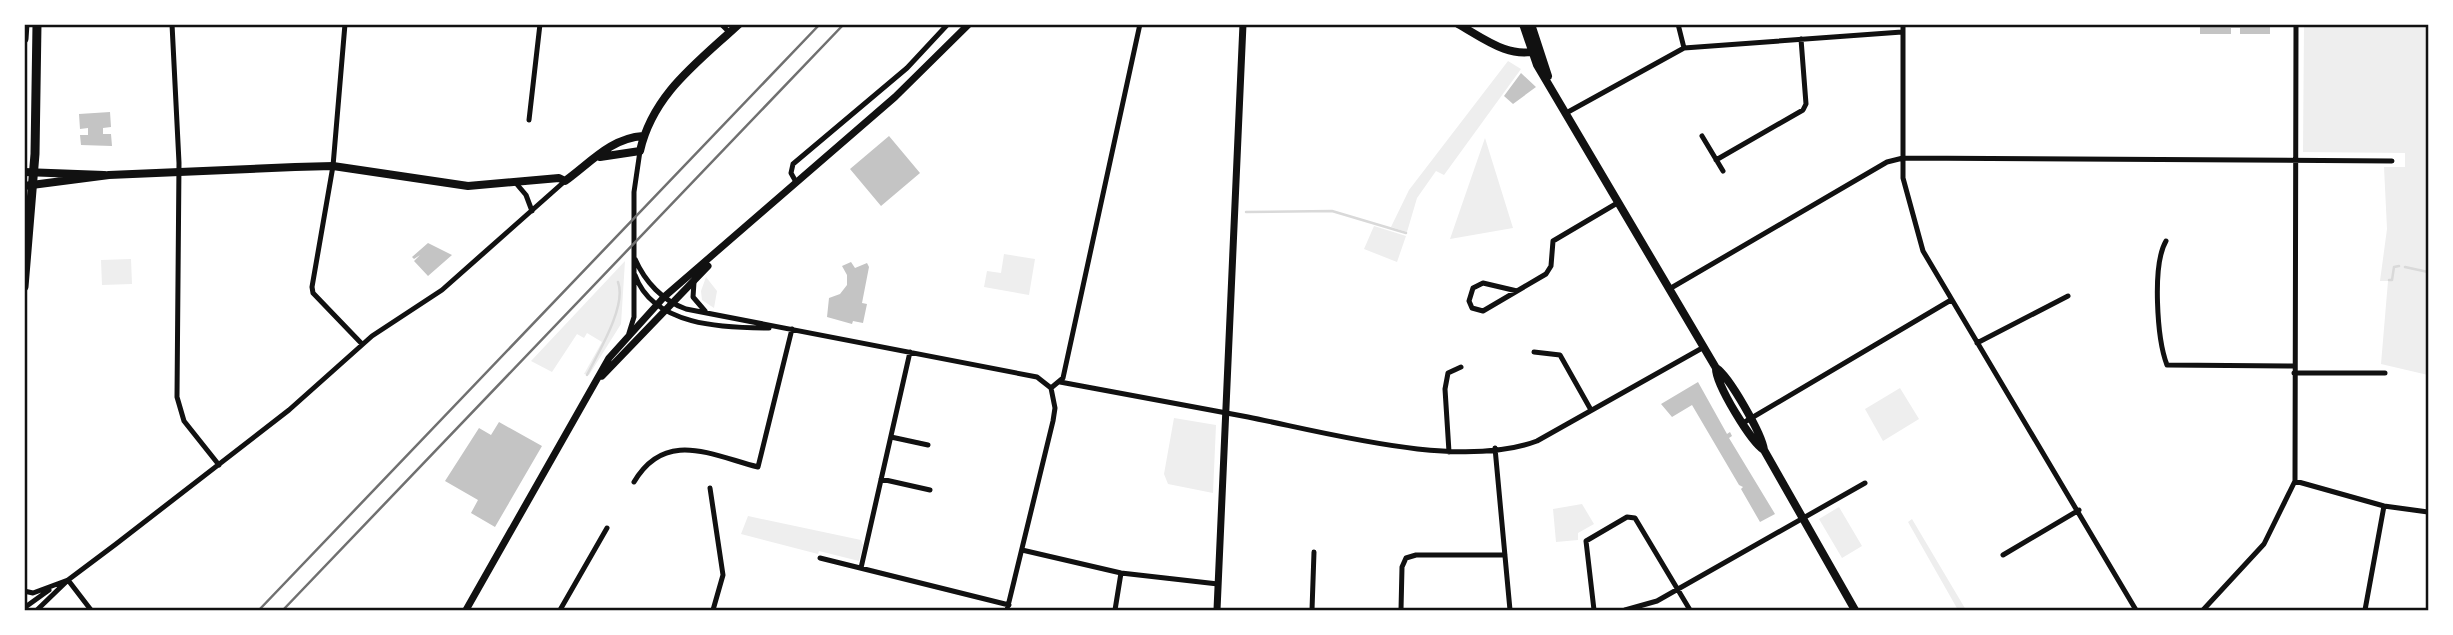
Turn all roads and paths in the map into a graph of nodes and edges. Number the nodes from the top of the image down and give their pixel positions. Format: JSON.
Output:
{"nodes":[{"id":1,"x":25,"y":24,"type":"edge"},
{"id":2,"x":37,"y":24,"type":"edge"},
{"id":3,"x":172,"y":24,"type":"edge"},
{"id":4,"x":345,"y":24,"type":"edge"},
{"id":5,"x":540,"y":24,"type":"edge"},
{"id":6,"x":722,"y":24,"type":"edge"},
{"id":7,"x":739,"y":24,"type":"edge"},
{"id":8,"x":948,"y":24,"type":"edge"},
{"id":9,"x":969,"y":24,"type":"edge"},
{"id":10,"x":1140,"y":24,"type":"edge"},
{"id":11,"x":1243,"y":24,"type":"edge"},
{"id":12,"x":1458,"y":24,"type":"edge"},
{"id":13,"x":1523,"y":24,"type":"edge"},
{"id":14,"x":1531,"y":24,"type":"edge"},
{"id":15,"x":1678,"y":24,"type":"edge"},
{"id":16,"x":1903,"y":24,"type":"edge"},
{"id":17,"x":2296,"y":24,"type":"edge"},
{"id":18,"x":730,"y":33,"type":"junction"},
{"id":19,"x":1902,"y":33,"type":"junction"},
{"id":20,"x":24,"y":39,"type":"edge"},
{"id":21,"x":1801,"y":39,"type":"junction"},
{"id":22,"x":1684,"y":48,"type":"junction"},
{"id":23,"x":1536,"y":51,"type":"junction"},
{"id":24,"x":1568,"y":112,"type":"junction"},
{"id":25,"x":529,"y":120,"type":"dead end"},
{"id":26,"x":643,"y":136,"type":"junction"},
{"id":27,"x":1702,"y":136,"type":"dead end"},
{"id":28,"x":639,"y":151,"type":"junction"},
{"id":29,"x":597,"y":158,"type":"junction"},
{"id":30,"x":1903,"y":158,"type":"junction"},
{"id":31,"x":1716,"y":160,"type":"junction"},
{"id":32,"x":2297,"y":161,"type":"junction"},
{"id":33,"x":2392,"y":161,"type":"dead end"},
{"id":34,"x":333,"y":166,"type":"junction"},
{"id":35,"x":1723,"y":171,"type":"dead end"},
{"id":36,"x":29,"y":172,"type":"edge"},
{"id":37,"x":177,"y":172,"type":"junction"},
{"id":38,"x":107,"y":175,"type":"junction"},
{"id":39,"x":565,"y":181,"type":"junction"},
{"id":40,"x":515,"y":182,"type":"junction"},
{"id":41,"x":796,"y":182,"type":"junction"},
{"id":42,"x":29,"y":186,"type":"edge"},
{"id":43,"x":1619,"y":202,"type":"junction"},
{"id":44,"x":532,"y":211,"type":"junction"},
{"id":45,"x":2166,"y":241,"type":"dead end"},
{"id":46,"x":725,"y":247,"type":"junction"},
{"id":47,"x":635,"y":259,"type":"junction"},
{"id":48,"x":634,"y":272,"type":"junction"},
{"id":49,"x":694,"y":282,"type":"junction"},
{"id":50,"x":24,"y":288,"type":"edge"},
{"id":51,"x":1671,"y":288,"type":"junction"},
{"id":52,"x":1517,"y":292,"type":"junction"},
{"id":53,"x":2068,"y":296,"type":"dead end"},
{"id":54,"x":664,"y":297,"type":"junction"},
{"id":55,"x":1951,"y":300,"type":"junction"},
{"id":56,"x":673,"y":303,"type":"junction"},
{"id":57,"x":656,"y":304,"type":"junction"},
{"id":58,"x":666,"y":310,"type":"junction"},
{"id":59,"x":708,"y":313,"type":"junction"},
{"id":60,"x":783,"y":328,"type":"junction"},
{"id":61,"x":792,"y":329,"type":"junction"},
{"id":62,"x":629,"y":333,"type":"junction"},
{"id":63,"x":1977,"y":343,"type":"junction"},
{"id":64,"x":362,"y":344,"type":"junction"},
{"id":65,"x":1704,"y":346,"type":"junction"},
{"id":66,"x":910,"y":352,"type":"junction"},
{"id":67,"x":1534,"y":352,"type":"dead end"},
{"id":68,"x":1461,"y":367,"type":"dead end"},
{"id":69,"x":2294,"y":369,"type":"junction"},
{"id":70,"x":2385,"y":373,"type":"dead end"},
{"id":71,"x":597,"y":380,"type":"junction"},
{"id":72,"x":1060,"y":382,"type":"junction"},
{"id":73,"x":1051,"y":388,"type":"junction"},
{"id":74,"x":1591,"y":410,"type":"junction"},
{"id":75,"x":1226,"y":413,"type":"junction"},
{"id":76,"x":1746,"y":421,"type":"junction"},
{"id":77,"x":891,"y":437,"type":"junction"},
{"id":78,"x":928,"y":445,"type":"dead end"},
{"id":79,"x":1495,"y":448,"type":"junction"},
{"id":80,"x":1450,"y":452,"type":"junction"},
{"id":81,"x":219,"y":465,"type":"junction"},
{"id":82,"x":881,"y":479,"type":"junction"},
{"id":83,"x":2294,"y":481,"type":"junction"},
{"id":84,"x":634,"y":482,"type":"dead end"},
{"id":85,"x":1865,"y":483,"type":"dead end"},
{"id":86,"x":710,"y":488,"type":"dead end"},
{"id":87,"x":930,"y":490,"type":"dead end"},
{"id":88,"x":2384,"y":506,"type":"junction"},
{"id":89,"x":2079,"y":510,"type":"junction"},
{"id":90,"x":2428,"y":512,"type":"edge"},
{"id":91,"x":1804,"y":519,"type":"junction"},
{"id":92,"x":607,"y":528,"type":"dead end"},
{"id":93,"x":1022,"y":551,"type":"junction"},
{"id":94,"x":1314,"y":552,"type":"dead end"},
{"id":95,"x":1505,"y":555,"type":"junction"},
{"id":96,"x":2003,"y":555,"type":"dead end"},
{"id":97,"x":820,"y":558,"type":"dead end"},
{"id":98,"x":861,"y":568,"type":"junction"},
{"id":99,"x":1121,"y":573,"type":"junction"},
{"id":100,"x":68,"y":580,"type":"junction"},
{"id":101,"x":1218,"y":584,"type":"junction"},
{"id":102,"x":51,"y":588,"type":"junction"},
{"id":103,"x":1677,"y":589,"type":"junction"},
{"id":104,"x":24,"y":591,"type":"edge"},
{"id":105,"x":24,"y":608,"type":"edge"},
{"id":106,"x":1008,"y":608,"type":"edge"},
{"id":107,"x":1856,"y":609,"type":"edge"},
{"id":108,"x":37,"y":611,"type":"edge"},
{"id":109,"x":91,"y":611,"type":"edge"},
{"id":110,"x":466,"y":611,"type":"edge"},
{"id":111,"x":560,"y":611,"type":"edge"},
{"id":112,"x":713,"y":611,"type":"edge"},
{"id":113,"x":1115,"y":611,"type":"edge"},
{"id":114,"x":1217,"y":611,"type":"edge"},
{"id":115,"x":1312,"y":611,"type":"edge"},
{"id":116,"x":1401,"y":611,"type":"edge"},
{"id":117,"x":1510,"y":611,"type":"edge"},
{"id":118,"x":1594,"y":611,"type":"edge"},
{"id":119,"x":1625,"y":611,"type":"edge"},
{"id":120,"x":1690,"y":611,"type":"edge"},
{"id":121,"x":2136,"y":611,"type":"edge"},
{"id":122,"x":2203,"y":611,"type":"edge"},
{"id":123,"x":2365,"y":611,"type":"edge"}],
"edges":[{"from":1,"to":20,"type":"main road"},
{"from":2,"to":36,"type":"main road"},
{"from":3,"to":37,"type":"street"},
{"from":4,"to":34,"type":"street"},
{"from":5,"to":25,"type":"street"},
{"from":6,"to":18,"type":"street"},
{"from":7,"to":18,"type":"main road"},
{"from":8,"to":41,"type":"street"},
{"from":9,"to":41,"type":"street"},
{"from":10,"to":72,"type":"street"},
{"from":11,"to":75,"type":"street"},
{"from":12,"to":23,"type":"main road"},
{"from":13,"to":23,"type":"main road"},
{"from":14,"to":23,"type":"main road"},
{"from":15,"to":22,"type":"street"},
{"from":16,"to":19,"type":"street"},
{"from":17,"to":32,"type":"street"},
{"from":18,"to":26,"type":"main road"},
{"from":19,"to":21,"type":"street"},
{"from":19,"to":30,"type":"street"},
{"from":21,"to":22,"type":"street"},
{"from":21,"to":31,"type":"street"},
{"from":22,"to":24,"type":"street"},
{"from":23,"to":24,"type":"main road"},
{"from":24,"to":43,"type":"main road"},
{"from":26,"to":28,"type":"main road"},
{"from":26,"to":29,"type":"main road"},
{"from":27,"to":31,"type":"street"},
{"from":28,"to":29,"type":"main road"},
{"from":28,"to":47,"type":"street"},
{"from":29,"to":39,"type":"main road"},
{"from":30,"to":32,"type":"street"},
{"from":30,"to":51,"type":"street"},
{"from":30,"to":55,"type":"street"},
{"from":31,"to":35,"type":"street"},
{"from":32,"to":33,"type":"street"},
{"from":32,"to":69,"type":"street"},
{"from":34,"to":37,"type":"main road"},
{"from":34,"to":40,"type":"main road"},
{"from":34,"to":64,"type":"street"},
{"from":36,"to":38,"type":"main road"},
{"from":36,"to":42,"type":"main road"},
{"from":37,"to":38,"type":"main road"},
{"from":37,"to":81,"type":"street"},
{"from":38,"to":42,"type":"main road"},
{"from":39,"to":40,"type":"main road"},
{"from":39,"to":44,"type":"street"},
{"from":40,"to":44,"type":"street"},
{"from":41,"to":46,"type":"street"},
{"from":42,"to":50,"type":"main road"},
{"from":43,"to":51,"type":"main road"},
{"from":43,"to":52,"type":"street"},
{"from":44,"to":64,"type":"street"},
{"from":45,"to":69,"type":"street"},
{"from":46,"to":49,"type":"street"},
{"from":46,"to":54,"type":"street"},
{"from":47,"to":48,"type":"street"},
{"from":47,"to":54,"type":"street"},
{"from":48,"to":57,"type":"street"},
{"from":48,"to":62,"type":"street"},
{"from":49,"to":56,"type":"street"},
{"from":49,"to":59,"type":"street"},
{"from":51,"to":65,"type":"main road"},
{"from":52,"to":52,"type":"street"},
{"from":53,"to":63,"type":"street"},
{"from":54,"to":56,"type":"street"},
{"from":54,"to":57,"type":"street"},
{"from":55,"to":63,"type":"street"},
{"from":55,"to":76,"type":"street"},
{"from":56,"to":58,"type":"street"},
{"from":56,"to":59,"type":"street"},
{"from":57,"to":58,"type":"street"},
{"from":57,"to":62,"type":"street"},
{"from":58,"to":60,"type":"street"},
{"from":58,"to":71,"type":"street"},
{"from":59,"to":60,"type":"street"},
{"from":60,"to":61,"type":"street"},
{"from":61,"to":66,"type":"street"},
{"from":61,"to":84,"type":"street"},
{"from":62,"to":71,"type":"street"},
{"from":63,"to":89,"type":"street"},
{"from":64,"to":81,"type":"street"},
{"from":65,"to":74,"type":"street"},
{"from":65,"to":76,"type":"main road"},
{"from":66,"to":73,"type":"street"},
{"from":66,"to":77,"type":"street"},
{"from":67,"to":74,"type":"street"},
{"from":68,"to":80,"type":"street"},
{"from":69,"to":70,"type":"street"},
{"from":69,"to":83,"type":"street"},
{"from":71,"to":110,"type":"street"},
{"from":72,"to":73,"type":"street"},
{"from":72,"to":75,"type":"street"},
{"from":73,"to":93,"type":"street"},
{"from":74,"to":79,"type":"street"},
{"from":75,"to":80,"type":"street"},
{"from":75,"to":101,"type":"street"},
{"from":76,"to":91,"type":"main road"},
{"from":77,"to":78,"type":"street"},
{"from":77,"to":82,"type":"street"},
{"from":79,"to":80,"type":"street"},
{"from":79,"to":95,"type":"street"},
{"from":81,"to":100,"type":"street"},
{"from":82,"to":87,"type":"street"},
{"from":82,"to":98,"type":"street"},
{"from":83,"to":88,"type":"street"},
{"from":83,"to":122,"type":"street"},
{"from":85,"to":91,"type":"street"},
{"from":86,"to":112,"type":"street"},
{"from":88,"to":90,"type":"street"},
{"from":88,"to":123,"type":"street"},
{"from":89,"to":96,"type":"street"},
{"from":89,"to":121,"type":"street"},
{"from":91,"to":103,"type":"street"},
{"from":91,"to":107,"type":"main road"},
{"from":92,"to":111,"type":"street"},
{"from":93,"to":99,"type":"street"},
{"from":93,"to":106,"type":"street"},
{"from":94,"to":115,"type":"street"},
{"from":95,"to":116,"type":"street"},
{"from":95,"to":117,"type":"street"},
{"from":97,"to":98,"type":"street"},
{"from":98,"to":106,"type":"street"},
{"from":99,"to":101,"type":"street"},
{"from":99,"to":113,"type":"street"},
{"from":100,"to":102,"type":"street"},
{"from":100,"to":108,"type":"street"},
{"from":100,"to":109,"type":"street"},
{"from":101,"to":114,"type":"street"},
{"from":102,"to":104,"type":"street"},
{"from":102,"to":105,"type":"street"},
{"from":103,"to":118,"type":"street"},
{"from":103,"to":119,"type":"street"},
{"from":103,"to":120,"type":"street"}]}
